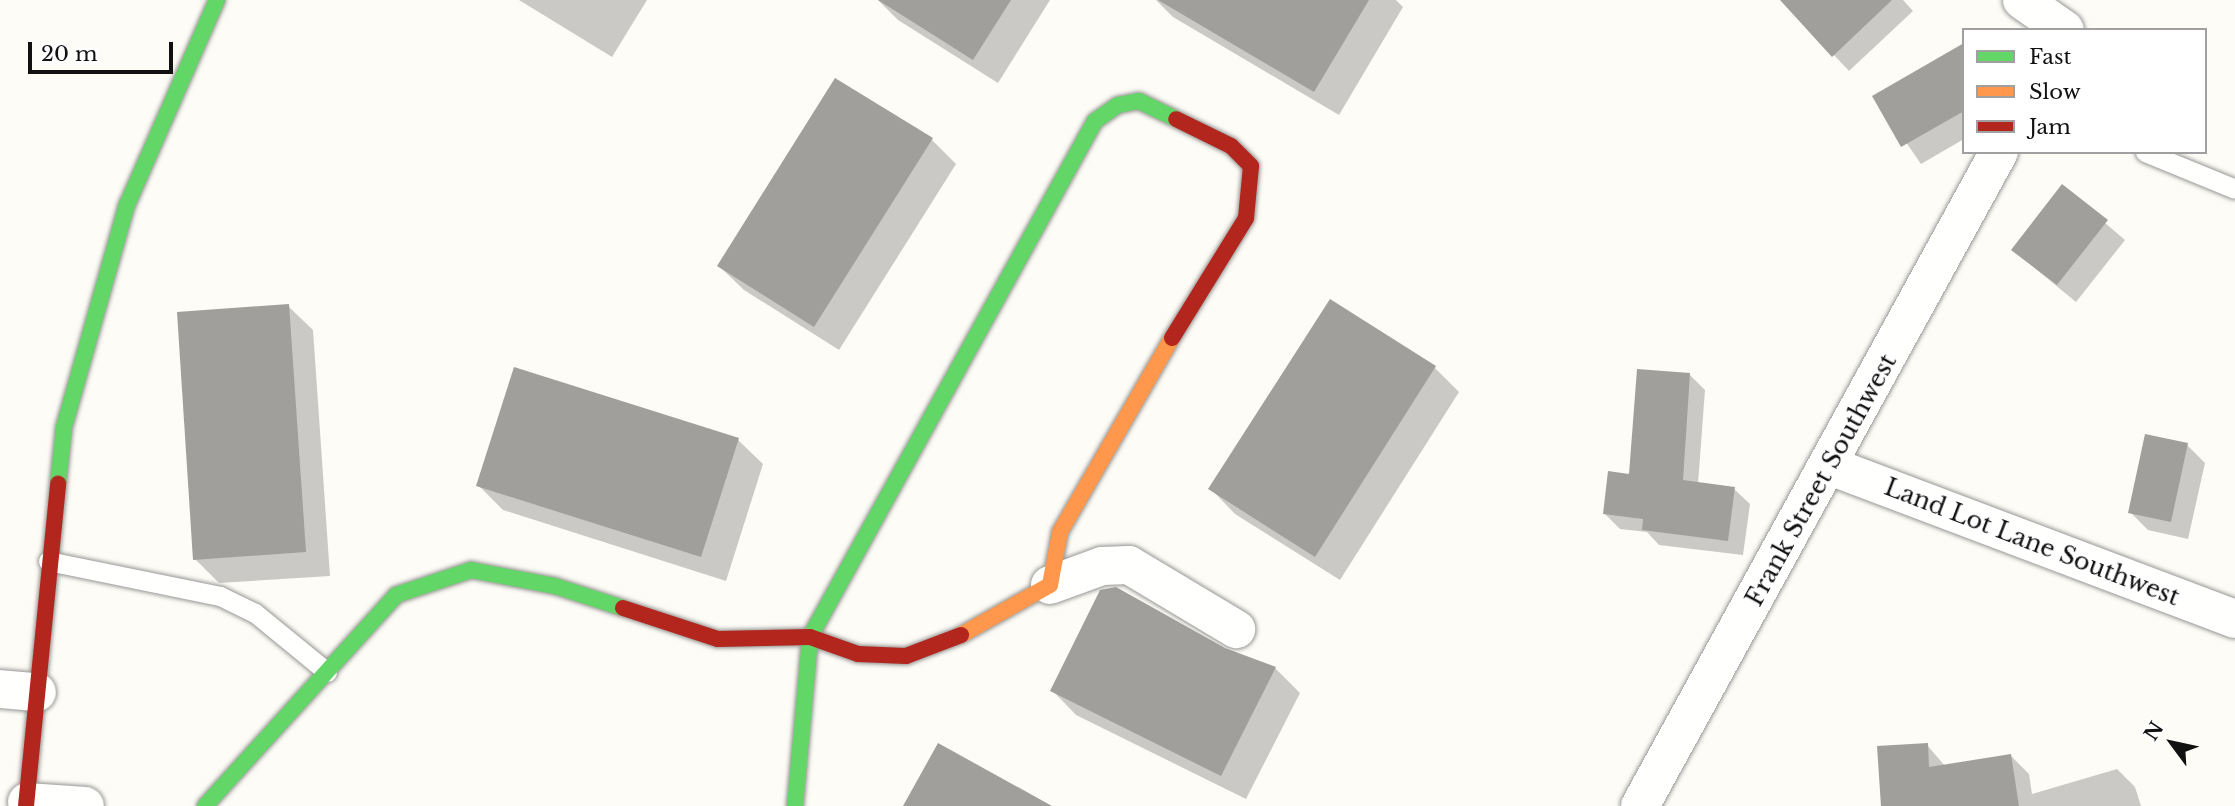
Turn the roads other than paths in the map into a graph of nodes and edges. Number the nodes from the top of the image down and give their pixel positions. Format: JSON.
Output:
{"nodes":[{"id":1,"x":217,"y":0,"type":"edge"},
{"id":2,"x":2022,"y":0,"type":"edge"},
{"id":3,"x":2062,"y":28,"type":"edge"},
{"id":4,"x":1997,"y":154,"type":"edge"},
{"id":5,"x":2151,"y":154,"type":"edge"},
{"id":6,"x":2235,"y":189,"type":"edge"},
{"id":7,"x":1829,"y":466,"type":"junction"},
{"id":8,"x":48,"y":561,"type":"junction"},
{"id":9,"x":1050,"y":585,"type":"junction"},
{"id":10,"x":2235,"y":619,"type":"edge"},
{"id":11,"x":1236,"y":629,"type":"dead end"},
{"id":12,"x":810,"y":637,"type":"junction"},
{"id":13,"x":327,"y":672,"type":"junction"},
{"id":14,"x":18,"y":691,"type":"edge"},
{"id":15,"x":27,"y":804,"type":"edge"},
{"id":16,"x":85,"y":806,"type":"edge"},
{"id":17,"x":205,"y":806,"type":"edge"},
{"id":18,"x":795,"y":806,"type":"edge"},
{"id":19,"x":1640,"y":806,"type":"edge"}],
"edges":[{"from":1,"to":8,"type":"street"},
{"from":2,"to":3,"type":"street"},
{"from":4,"to":7,"type":"street","name":"Frank Street Southwest"},
{"from":5,"to":6,"type":"lane"},
{"from":7,"to":10,"type":"street","name":"Land Lot Lane Southwest"},
{"from":7,"to":19,"type":"street","name":"Frank Street Southwest"},
{"from":8,"to":13,"type":"lane"},
{"from":8,"to":14,"type":"street"},
{"from":9,"to":11,"type":"street"},
{"from":9,"to":12,"type":"street"},
{"from":9,"to":12,"type":"street"},
{"from":12,"to":13,"type":"street"},
{"from":12,"to":18,"type":"street"},
{"from":13,"to":17,"type":"street"},
{"from":14,"to":15,"type":"street"},
{"from":15,"to":16,"type":"street"}]}
